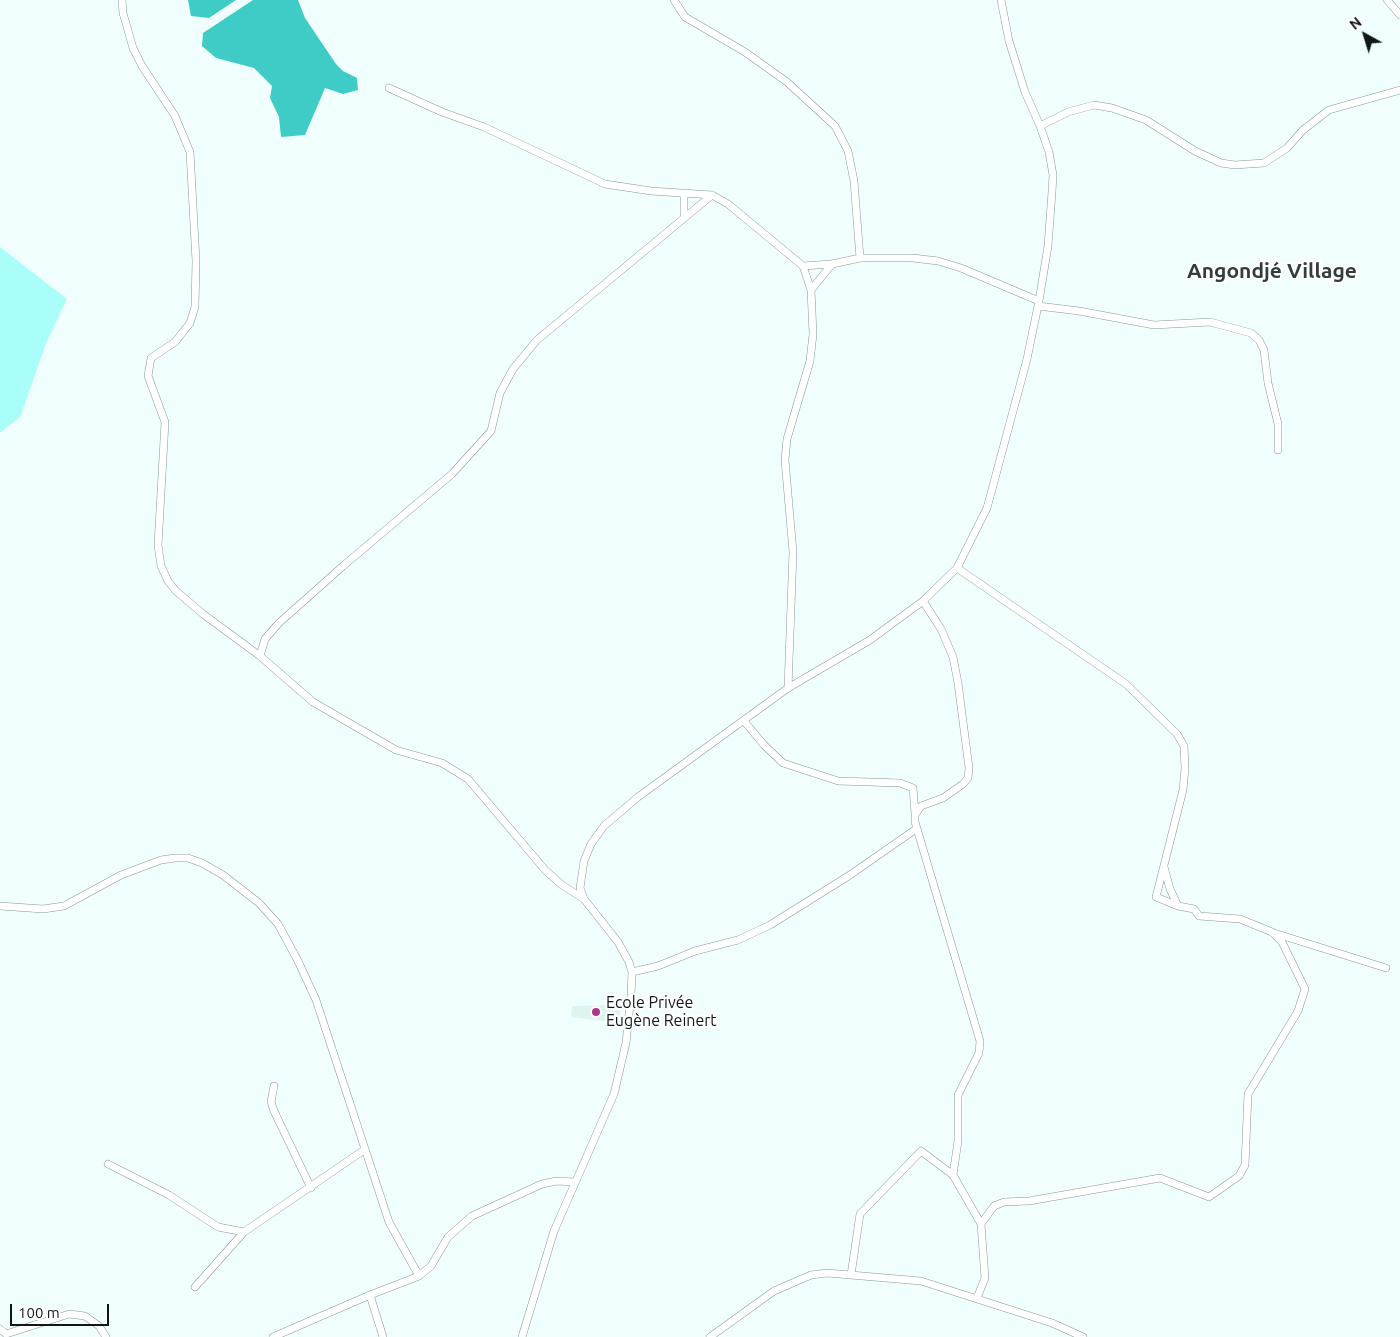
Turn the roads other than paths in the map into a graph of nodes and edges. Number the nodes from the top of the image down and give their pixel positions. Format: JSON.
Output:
{"nodes":[{"id":1,"x":122,"y":0,"type":"edge"},
{"id":2,"x":674,"y":0,"type":"edge"},
{"id":3,"x":1001,"y":0,"type":"edge"},
{"id":4,"x":1387,"y":0,"type":"edge"},
{"id":5,"x":1400,"y":15,"type":"edge"},
{"id":6,"x":389,"y":88,"type":"dead end"},
{"id":7,"x":1400,"y":90,"type":"edge"},
{"id":8,"x":1040,"y":126,"type":"junction"},
{"id":9,"x":684,"y":193,"type":"junction"},
{"id":10,"x":712,"y":195,"type":"junction"},
{"id":11,"x":684,"y":216,"type":"junction"},
{"id":12,"x":860,"y":258,"type":"junction"},
{"id":13,"x":832,"y":264,"type":"junction"},
{"id":14,"x":802,"y":266,"type":"junction"},
{"id":15,"x":810,"y":290,"type":"junction"},
{"id":16,"x":1039,"y":303,"type":"junction"},
{"id":17,"x":1278,"y":450,"type":"dead end"},
{"id":18,"x":957,"y":568,"type":"junction"},
{"id":19,"x":923,"y":600,"type":"junction"},
{"id":20,"x":260,"y":656,"type":"junction"},
{"id":21,"x":788,"y":688,"type":"junction"},
{"id":22,"x":744,"y":721,"type":"junction"},
{"id":23,"x":915,"y":815,"type":"junction"},
{"id":24,"x":916,"y":829,"type":"junction"},
{"id":25,"x":1164,"y":867,"type":"junction"},
{"id":26,"x":584,"y":899,"type":"junction"},
{"id":27,"x":0,"y":906,"type":"edge"},
{"id":28,"x":1178,"y":906,"type":"junction"},
{"id":29,"x":1272,"y":932,"type":"junction"},
{"id":30,"x":1386,"y":968,"type":"dead end"},
{"id":31,"x":632,"y":972,"type":"junction"},
{"id":32,"x":274,"y":1086,"type":"dead end"},
{"id":33,"x":364,"y":1150,"type":"junction"},
{"id":34,"x":108,"y":1164,"type":"dead end"},
{"id":35,"x":953,"y":1174,"type":"junction"},
{"id":36,"x":575,"y":1182,"type":"junction"},
{"id":37,"x":311,"y":1188,"type":"junction"},
{"id":38,"x":981,"y":1224,"type":"junction"},
{"id":39,"x":244,"y":1232,"type":"junction"},
{"id":40,"x":851,"y":1275,"type":"junction"},
{"id":41,"x":419,"y":1276,"type":"junction"},
{"id":42,"x":195,"y":1287,"type":"dead end"},
{"id":43,"x":370,"y":1295,"type":"junction"},
{"id":44,"x":977,"y":1298,"type":"junction"},
{"id":45,"x":0,"y":1329,"type":"edge"},
{"id":46,"x":106,"y":1337,"type":"edge"},
{"id":47,"x":273,"y":1337,"type":"edge"},
{"id":48,"x":384,"y":1337,"type":"edge"},
{"id":49,"x":522,"y":1337,"type":"edge"},
{"id":50,"x":710,"y":1337,"type":"edge"},
{"id":51,"x":1083,"y":1337,"type":"edge"}],
"edges":[{"from":1,"to":20,"type":"street"},
{"from":2,"to":12,"type":"street"},
{"from":3,"to":8,"type":"street"},
{"from":4,"to":5,"type":"street"},
{"from":6,"to":9,"type":"street"},
{"from":7,"to":8,"type":"street"},
{"from":8,"to":16,"type":"street"},
{"from":9,"to":10,"type":"street"},
{"from":9,"to":11,"type":"street"},
{"from":10,"to":11,"type":"street"},
{"from":10,"to":14,"type":"street"},
{"from":11,"to":20,"type":"street"},
{"from":12,"to":13,"type":"street"},
{"from":12,"to":16,"type":"street"},
{"from":13,"to":14,"type":"street"},
{"from":13,"to":15,"type":"street"},
{"from":14,"to":15,"type":"street"},
{"from":15,"to":21,"type":"street"},
{"from":16,"to":17,"type":"street"},
{"from":16,"to":18,"type":"street"},
{"from":18,"to":19,"type":"street"},
{"from":18,"to":25,"type":"street"},
{"from":19,"to":21,"type":"street"},
{"from":19,"to":23,"type":"street"},
{"from":20,"to":26,"type":"street"},
{"from":21,"to":22,"type":"street"},
{"from":22,"to":23,"type":"street"},
{"from":22,"to":26,"type":"street"},
{"from":23,"to":24,"type":"street"},
{"from":24,"to":31,"type":"street"},
{"from":24,"to":35,"type":"street"},
{"from":25,"to":28,"type":"street"},
{"from":25,"to":28,"type":"street"},
{"from":26,"to":31,"type":"street"},
{"from":27,"to":33,"type":"street"},
{"from":28,"to":29,"type":"street"},
{"from":29,"to":30,"type":"street"},
{"from":29,"to":38,"type":"street"},
{"from":31,"to":36,"type":"street"},
{"from":32,"to":37,"type":"street"},
{"from":33,"to":37,"type":"street"},
{"from":33,"to":41,"type":"street"},
{"from":34,"to":39,"type":"street"},
{"from":35,"to":38,"type":"street"},
{"from":35,"to":40,"type":"street"},
{"from":36,"to":41,"type":"street"},
{"from":36,"to":49,"type":"street"},
{"from":37,"to":39,"type":"street"},
{"from":38,"to":44,"type":"street"},
{"from":39,"to":42,"type":"street"},
{"from":40,"to":44,"type":"street"},
{"from":40,"to":50,"type":"street"},
{"from":41,"to":43,"type":"street"},
{"from":43,"to":47,"type":"street"},
{"from":43,"to":48,"type":"street"},
{"from":44,"to":51,"type":"street"},
{"from":45,"to":46,"type":"street"}]}
